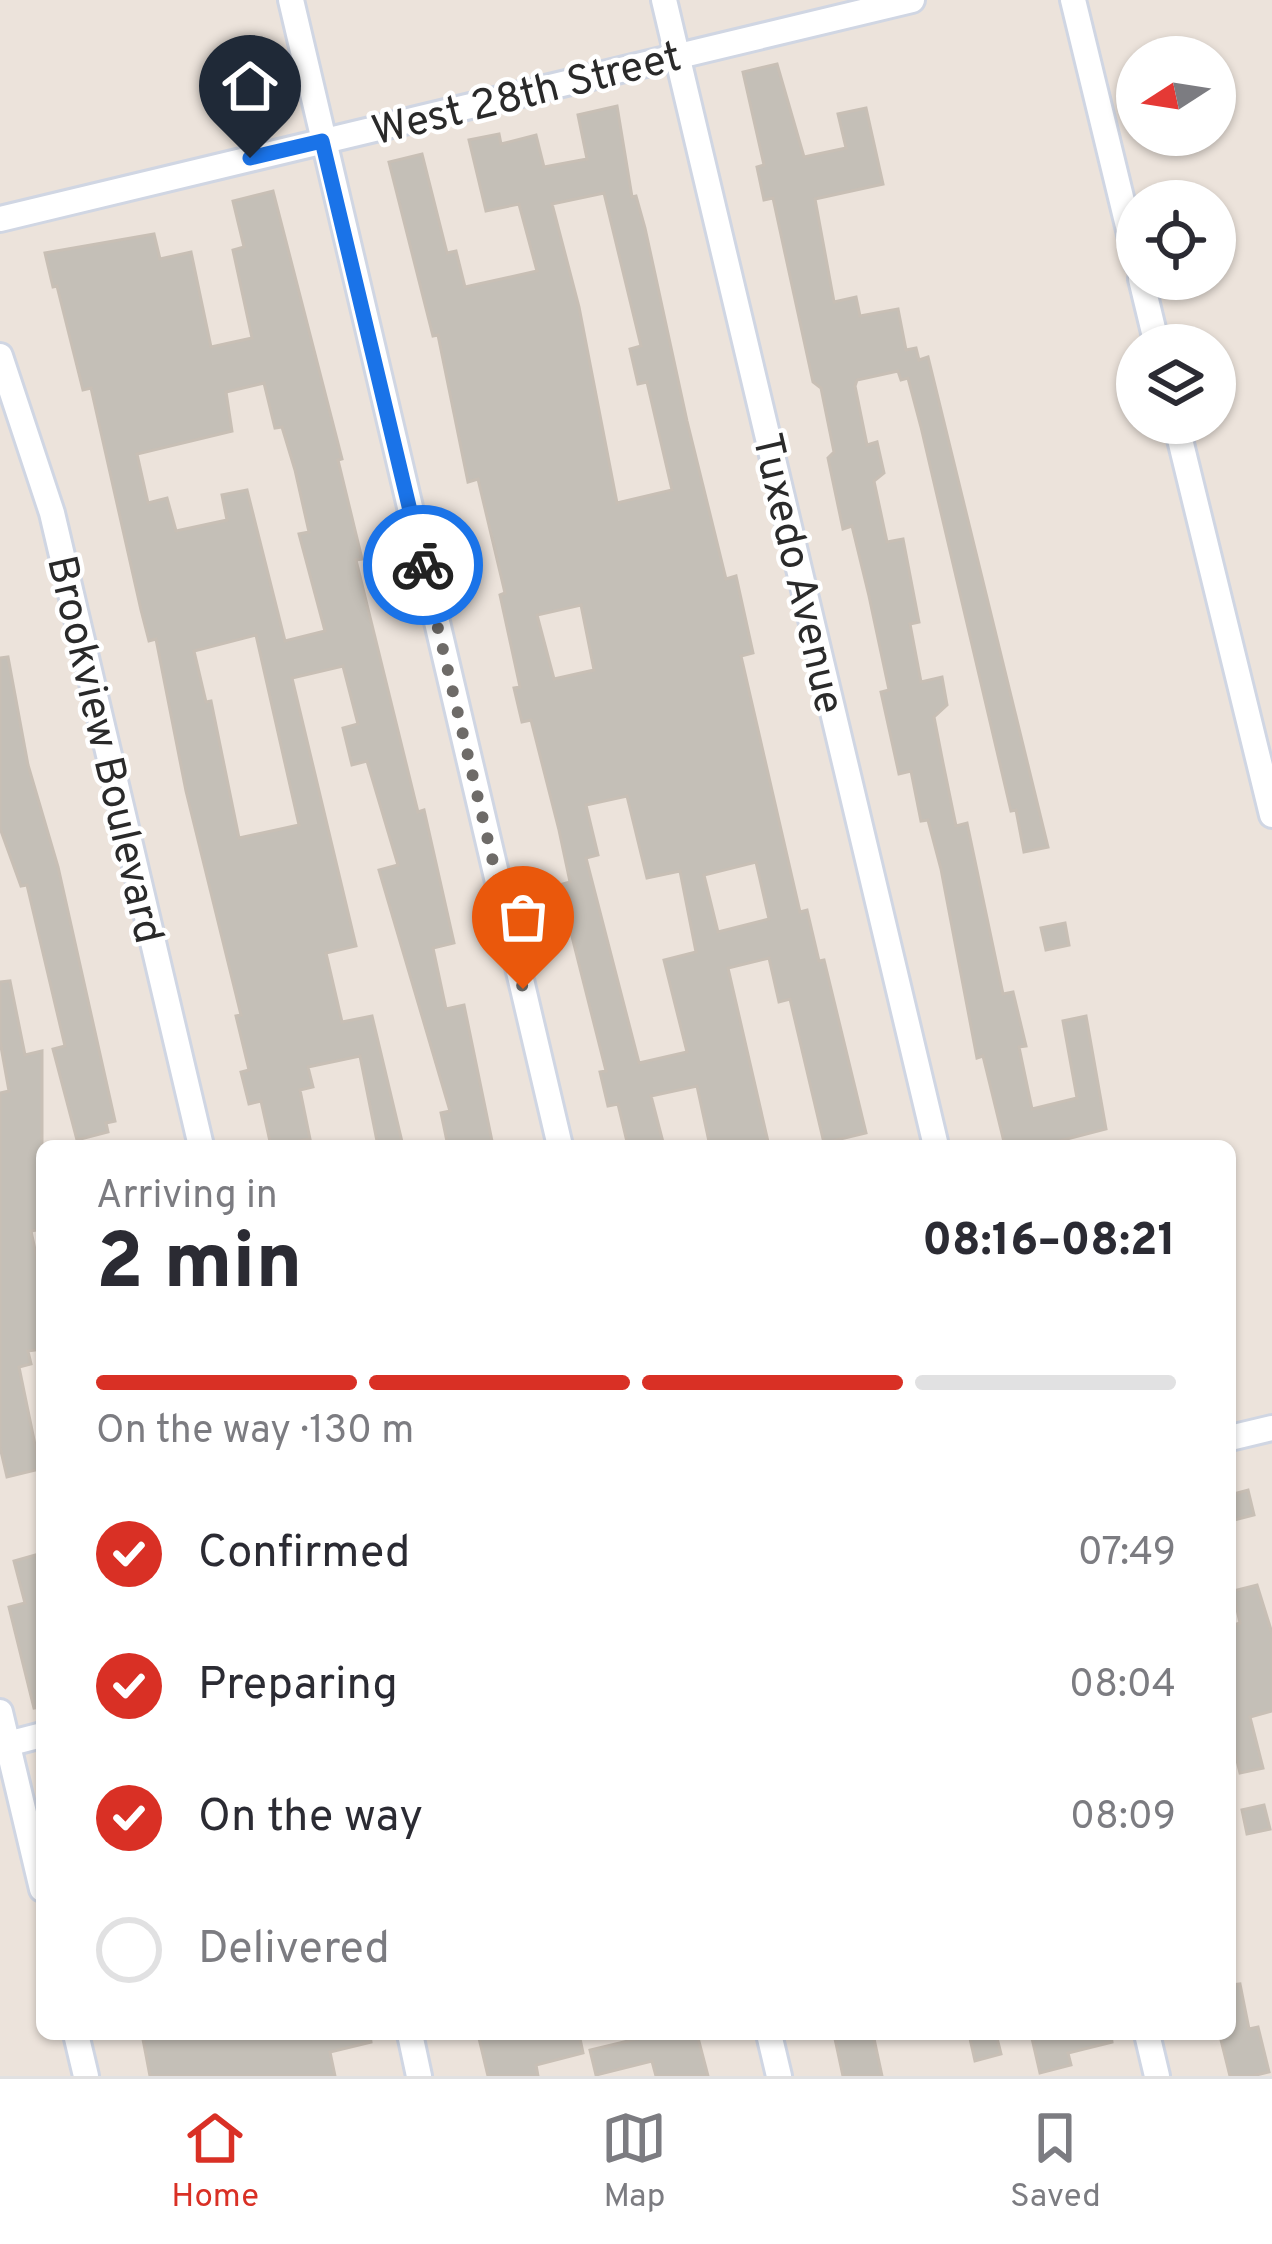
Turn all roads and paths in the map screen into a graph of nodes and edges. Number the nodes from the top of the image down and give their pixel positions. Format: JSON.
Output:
{"nodes":[{"id":1,"x":291,"y":0,"type":"edge"},
{"id":2,"x":664,"y":0,"type":"edge"},
{"id":3,"x":912,"y":0,"type":"edge"},
{"id":4,"x":1073,"y":0,"type":"edge"},
{"id":5,"x":677,"y":55,"type":"junction"},
{"id":6,"x":322,"y":141,"type":"junction"},
{"id":7,"x":1117,"y":180,"type":"edge"},
{"id":8,"x":0,"y":219,"type":"edge"},
{"id":9,"x":0,"y":356,"type":"edge"},
{"id":10,"x":1181,"y":444,"type":"edge"},
{"id":11,"x":1272,"y":815,"type":"edge"},
{"id":12,"x":200,"y":1140,"type":"edge"},
{"id":13,"x":559,"y":1140,"type":"edge"},
{"id":14,"x":935,"y":1140,"type":"edge"},
{"id":15,"x":1272,"y":1428,"type":"edge"},
{"id":16,"x":1236,"y":1437,"type":"edge"},
{"id":17,"x":0,"y":1712,"type":"edge"},
{"id":18,"x":36,"y":1737,"type":"edge"},
{"id":19,"x":4,"y":1745,"type":"edge"},
{"id":20,"x":36,"y":1866,"type":"edge"},
{"id":21,"x":77,"y":2040,"type":"edge"},
{"id":22,"x":411,"y":2040,"type":"edge"},
{"id":23,"x":771,"y":2040,"type":"edge"},
{"id":24,"x":1148,"y":2040,"type":"edge"},
{"id":25,"x":86,"y":2076,"type":"edge"},
{"id":26,"x":419,"y":2076,"type":"edge"},
{"id":27,"x":779,"y":2076,"type":"edge"},
{"id":28,"x":1157,"y":2076,"type":"edge"}],
"edges":[{"from":1,"to":6,"type":"street"},
{"from":2,"to":5,"type":"street","name":"Tuxedo Avenue"},
{"from":3,"to":5,"type":"street","name":"West 28th Street"},
{"from":4,"to":7,"type":"street"},
{"from":5,"to":6,"type":"street","name":"West 28th Street"},
{"from":5,"to":14,"type":"street","name":"Tuxedo Avenue"},
{"from":6,"to":8,"type":"street","name":"West 28th Street"},
{"from":6,"to":13,"type":"street"},
{"from":9,"to":12,"type":"street","name":"Brookview Boulevard"},
{"from":10,"to":11,"type":"street"},
{"from":15,"to":16,"type":"street"},
{"from":17,"to":19,"type":"street"},
{"from":18,"to":19,"type":"street"},
{"from":19,"to":20,"type":"street"},
{"from":21,"to":25,"type":"street"},
{"from":22,"to":26,"type":"street"},
{"from":23,"to":27,"type":"street"},
{"from":24,"to":28,"type":"street"}]}
